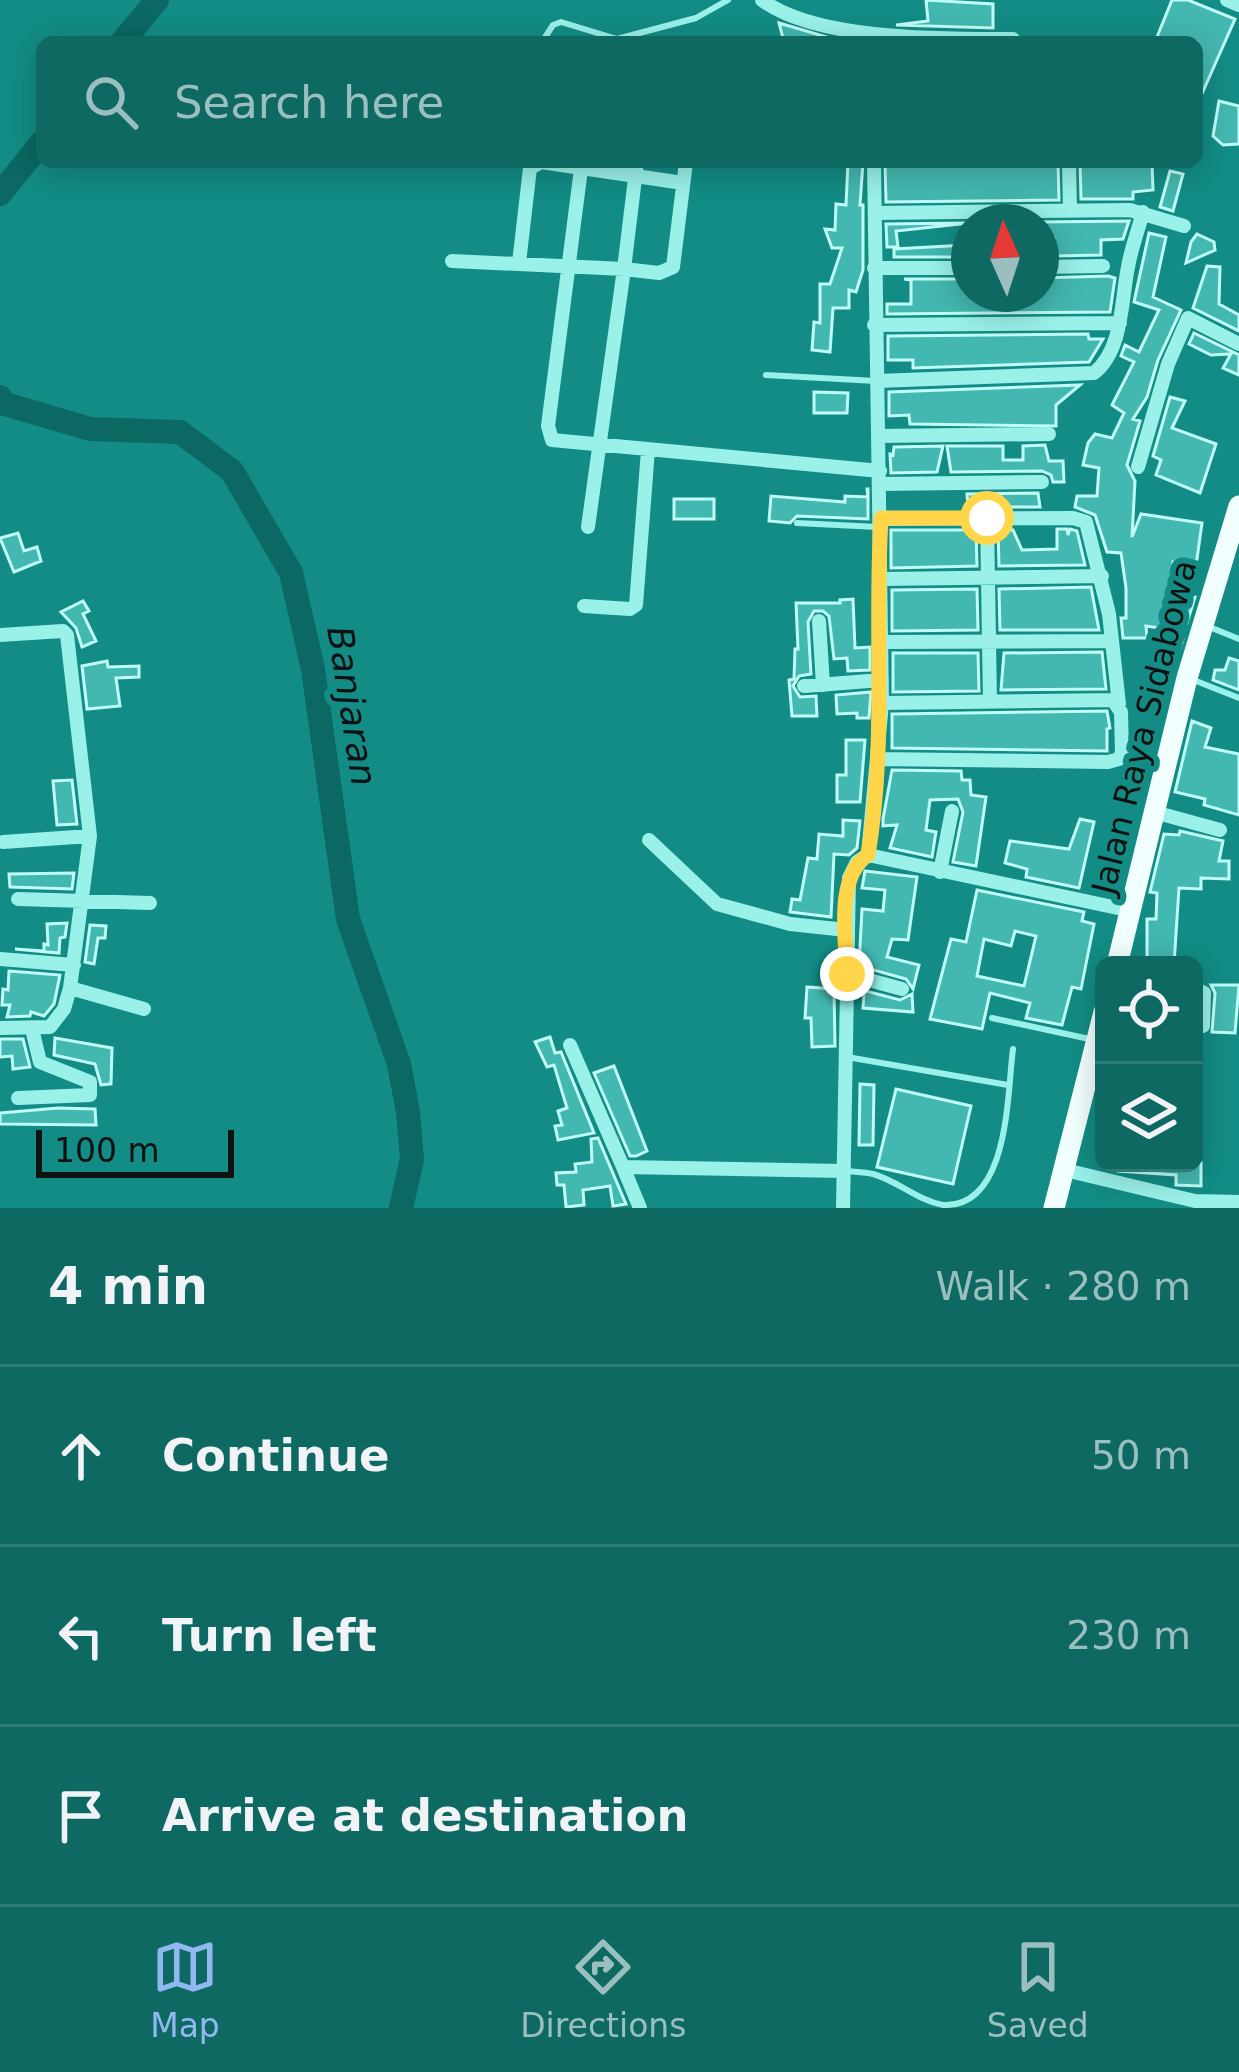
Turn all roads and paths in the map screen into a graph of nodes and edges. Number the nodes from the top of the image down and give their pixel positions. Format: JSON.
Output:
{"nodes":[{"id":1,"x":728,"y":0,"type":"edge"},
{"id":2,"x":762,"y":0,"type":"edge"},
{"id":3,"x":1227,"y":0,"type":"edge"},
{"id":4,"x":1239,"y":5,"type":"edge"},
{"id":5,"x":814,"y":21,"type":"junction"},
{"id":6,"x":546,"y":36,"type":"edge"},
{"id":7,"x":607,"y":36,"type":"edge"},
{"id":8,"x":628,"y":36,"type":"edge"},
{"id":9,"x":814,"y":36,"type":"edge"},
{"id":10,"x":868,"y":36,"type":"edge"},
{"id":11,"x":530,"y":168,"type":"edge"},
{"id":12,"x":575,"y":168,"type":"edge"},
{"id":13,"x":685,"y":168,"type":"edge"},
{"id":14,"x":874,"y":168,"type":"edge"},
{"id":15,"x":1069,"y":168,"type":"edge"},
{"id":16,"x":581,"y":169,"type":"junction"},
{"id":17,"x":636,"y":170,"type":"edge"},
{"id":18,"x":683,"y":183,"type":"junction"},
{"id":19,"x":1070,"y":211,"type":"junction"},
{"id":20,"x":1143,"y":212,"type":"junction"},
{"id":21,"x":876,"y":213,"type":"junction"},
{"id":22,"x":1184,"y":226,"type":"dead end"},
{"id":23,"x":452,"y":261,"type":"dead end"},
{"id":24,"x":519,"y":263,"type":"junction"},
{"id":25,"x":569,"y":264,"type":"junction"},
{"id":26,"x":1102,"y":266,"type":"dead end"},
{"id":27,"x":1059,"y":267,"type":"edge"},
{"id":28,"x":874,"y":268,"type":"junction"},
{"id":29,"x":951,"y":268,"type":"edge"},
{"id":30,"x":624,"y":269,"type":"junction"},
{"id":31,"x":1120,"y":323,"type":"junction"},
{"id":32,"x":874,"y":325,"type":"junction"},
{"id":33,"x":1239,"y":344,"type":"edge"},
{"id":34,"x":766,"y":375,"type":"dead end"},
{"id":35,"x":877,"y":381,"type":"junction"},
{"id":36,"x":1049,"y":434,"type":"dead end"},
{"id":37,"x":878,"y":436,"type":"junction"},
{"id":38,"x":598,"y":445,"type":"junction"},
{"id":39,"x":648,"y":450,"type":"junction"},
{"id":40,"x":1138,"y":467,"type":"dead end"},
{"id":41,"x":880,"y":477,"type":"junction"},
{"id":42,"x":1042,"y":482,"type":"dead end"},
{"id":43,"x":1239,"y":506,"type":"edge"},
{"id":44,"x":987,"y":518,"type":"junction"},
{"id":45,"x":797,"y":523,"type":"dead end"},
{"id":46,"x":881,"y":523,"type":"junction"},
{"id":47,"x":588,"y":527,"type":"dead end"},
{"id":48,"x":1233,"y":542,"type":"edge"},
{"id":49,"x":1102,"y":576,"type":"junction"},
{"id":50,"x":987,"y":578,"type":"junction"},
{"id":51,"x":880,"y":579,"type":"junction"},
{"id":52,"x":584,"y":606,"type":"dead end"},
{"id":53,"x":819,"y":621,"type":"dead end"},
{"id":54,"x":1204,"y":625,"type":"junction"},
{"id":55,"x":0,"y":635,"type":"edge"},
{"id":56,"x":988,"y":639,"type":"junction"},
{"id":57,"x":1239,"y":639,"type":"edge"},
{"id":58,"x":1112,"y":641,"type":"junction"},
{"id":59,"x":880,"y":642,"type":"junction"},
{"id":60,"x":1187,"y":678,"type":"junction"},
{"id":61,"x":882,"y":680,"type":"junction"},
{"id":62,"x":823,"y":685,"type":"junction"},
{"id":63,"x":804,"y":686,"type":"dead end"},
{"id":64,"x":1239,"y":698,"type":"edge"},
{"id":65,"x":989,"y":702,"type":"junction"},
{"id":66,"x":882,"y":703,"type":"junction"},
{"id":67,"x":1119,"y":704,"type":"junction"},
{"id":68,"x":1122,"y":753,"type":"junction"},
{"id":69,"x":878,"y":759,"type":"junction"},
{"id":70,"x":1165,"y":765,"type":"junction"},
{"id":71,"x":952,"y":811,"type":"dead end"},
{"id":72,"x":1154,"y":812,"type":"junction"},
{"id":73,"x":1220,"y":830,"type":"dead end"},
{"id":74,"x":90,"y":836,"type":"junction"},
{"id":75,"x":650,"y":840,"type":"dead end"},
{"id":76,"x":3,"y":842,"type":"dead end"},
{"id":77,"x":868,"y":855,"type":"junction"},
{"id":78,"x":940,"y":872,"type":"junction"},
{"id":79,"x":18,"y":899,"type":"dead end"},
{"id":80,"x":83,"y":901,"type":"junction"},
{"id":81,"x":150,"y":903,"type":"dead end"},
{"id":82,"x":1132,"y":911,"type":"junction"},
{"id":83,"x":846,"y":930,"type":"junction"},
{"id":84,"x":1120,"y":956,"type":"edge"},
{"id":85,"x":0,"y":959,"type":"edge"},
{"id":86,"x":74,"y":965,"type":"junction"},
{"id":87,"x":847,"y":974,"type":"junction"},
{"id":88,"x":70,"y":988,"type":"junction"},
{"id":89,"x":902,"y":988,"type":"dead end"},
{"id":90,"x":1203,"y":992,"type":"edge"},
{"id":91,"x":144,"y":1009,"type":"dead end"},
{"id":92,"x":992,"y":1018,"type":"dead end"},
{"id":93,"x":1203,"y":1026,"type":"dead end"},
{"id":94,"x":0,"y":1028,"type":"edge"},
{"id":95,"x":32,"y":1029,"type":"junction"},
{"id":96,"x":1095,"y":1040,"type":"edge"},
{"id":97,"x":1095,"y":1044,"type":"edge"},
{"id":98,"x":570,"y":1045,"type":"dead end"},
{"id":99,"x":1012,"y":1049,"type":"dead end"},
{"id":100,"x":847,"y":1057,"type":"junction"},
{"id":101,"x":1008,"y":1085,"type":"junction"},
{"id":102,"x":18,"y":1098,"type":"dead end"},
{"id":103,"x":623,"y":1167,"type":"junction"},
{"id":104,"x":1065,"y":1170,"type":"junction"},
{"id":105,"x":843,"y":1171,"type":"junction"},
{"id":106,"x":1239,"y":1202,"type":"edge"},
{"id":107,"x":1195,"y":1205,"type":"edge"},
{"id":108,"x":640,"y":1208,"type":"edge"},
{"id":109,"x":842,"y":1208,"type":"edge"},
{"id":110,"x":1054,"y":1208,"type":"edge"}],
"edges":[{"from":1,"to":8,"type":"lane"},
{"from":2,"to":5,"type":"street"},
{"from":3,"to":4,"type":"street"},
{"from":5,"to":9,"type":"street"},
{"from":5,"to":10,"type":"street"},
{"from":6,"to":7,"type":"lane"},
{"from":11,"to":24,"type":"street"},
{"from":12,"to":16,"type":"street"},
{"from":13,"to":18,"type":"street"},
{"from":14,"to":21,"type":"street"},
{"from":15,"to":19,"type":"street"},
{"from":16,"to":17,"type":"street"},
{"from":16,"to":25,"type":"street"},
{"from":17,"to":18,"type":"street"},
{"from":17,"to":30,"type":"street"},
{"from":18,"to":30,"type":"street"},
{"from":19,"to":20,"type":"street"},
{"from":19,"to":21,"type":"street"},
{"from":20,"to":22,"type":"street"},
{"from":20,"to":31,"type":"street"},
{"from":21,"to":28,"type":"street"},
{"from":23,"to":24,"type":"street"},
{"from":24,"to":25,"type":"street"},
{"from":25,"to":30,"type":"street"},
{"from":25,"to":38,"type":"street"},
{"from":26,"to":27,"type":"street"},
{"from":28,"to":29,"type":"street"},
{"from":28,"to":32,"type":"street"},
{"from":30,"to":38,"type":"street"},
{"from":31,"to":32,"type":"street"},
{"from":31,"to":35,"type":"street"},
{"from":32,"to":35,"type":"street"},
{"from":33,"to":40,"type":"street"},
{"from":34,"to":35,"type":"lane"},
{"from":35,"to":37,"type":"street"},
{"from":36,"to":37,"type":"street"},
{"from":37,"to":41,"type":"street"},
{"from":38,"to":39,"type":"street"},
{"from":38,"to":47,"type":"street"},
{"from":39,"to":41,"type":"street"},
{"from":39,"to":52,"type":"street"},
{"from":41,"to":42,"type":"street"},
{"from":41,"to":46,"type":"street"},
{"from":43,"to":48,"type":"highway","name":"Jalan Raya Sidabowa"},
{"from":44,"to":46,"type":"street"},
{"from":44,"to":49,"type":"street"},
{"from":44,"to":50,"type":"street"},
{"from":45,"to":46,"type":"lane"},
{"from":46,"to":51,"type":"street"},
{"from":48,"to":54,"type":"highway","name":"Jalan Raya Sidabowa"},
{"from":49,"to":50,"type":"street"},
{"from":49,"to":58,"type":"street"},
{"from":50,"to":51,"type":"street"},
{"from":50,"to":56,"type":"street"},
{"from":51,"to":59,"type":"street"},
{"from":53,"to":62,"type":"street"},
{"from":54,"to":57,"type":"lane"},
{"from":54,"to":60,"type":"highway","name":"Jalan Raya Sidabowa"},
{"from":55,"to":74,"type":"street"},
{"from":56,"to":58,"type":"street"},
{"from":56,"to":59,"type":"street"},
{"from":56,"to":65,"type":"street"},
{"from":58,"to":67,"type":"street"},
{"from":59,"to":61,"type":"street"},
{"from":60,"to":64,"type":"lane"},
{"from":60,"to":70,"type":"highway","name":"Jalan Raya Sidabowa"},
{"from":61,"to":62,"type":"street"},
{"from":61,"to":66,"type":"street"},
{"from":62,"to":63,"type":"street"},
{"from":65,"to":66,"type":"street"},
{"from":65,"to":67,"type":"street"},
{"from":66,"to":69,"type":"street"},
{"from":67,"to":68,"type":"street"},
{"from":68,"to":69,"type":"street"},
{"from":68,"to":70,"type":"street"},
{"from":69,"to":77,"type":"street"},
{"from":70,"to":72,"type":"highway","name":"Jalan Raya Sidabowa"},
{"from":71,"to":78,"type":"street"},
{"from":72,"to":73,"type":"street"},
{"from":72,"to":82,"type":"highway","name":"Jalan Raya Sidabowa"},
{"from":74,"to":76,"type":"street"},
{"from":74,"to":80,"type":"street"},
{"from":75,"to":83,"type":"street"},
{"from":77,"to":78,"type":"street"},
{"from":77,"to":83,"type":"street"},
{"from":78,"to":82,"type":"street"},
{"from":79,"to":80,"type":"street"},
{"from":80,"to":81,"type":"street"},
{"from":80,"to":86,"type":"street"},
{"from":82,"to":84,"type":"highway","name":"Jalan Raya Sidabowa"},
{"from":83,"to":87,"type":"street"},
{"from":85,"to":86,"type":"street"},
{"from":86,"to":88,"type":"street"},
{"from":87,"to":89,"type":"street"},
{"from":87,"to":100,"type":"street"},
{"from":88,"to":91,"type":"street"},
{"from":88,"to":95,"type":"street"},
{"from":90,"to":93,"type":"street"},
{"from":92,"to":96,"type":"lane"},
{"from":94,"to":95,"type":"street"},
{"from":95,"to":102,"type":"street"},
{"from":97,"to":104,"type":"highway"},
{"from":98,"to":103,"type":"street"},
{"from":99,"to":101,"type":"lane"},
{"from":100,"to":101,"type":"lane"},
{"from":100,"to":105,"type":"street"},
{"from":101,"to":105,"type":"lane"},
{"from":103,"to":105,"type":"street"},
{"from":103,"to":108,"type":"street"},
{"from":104,"to":107,"type":"street"},
{"from":104,"to":110,"type":"highway"},
{"from":105,"to":109,"type":"street"},
{"from":106,"to":107,"type":"street"}]}
